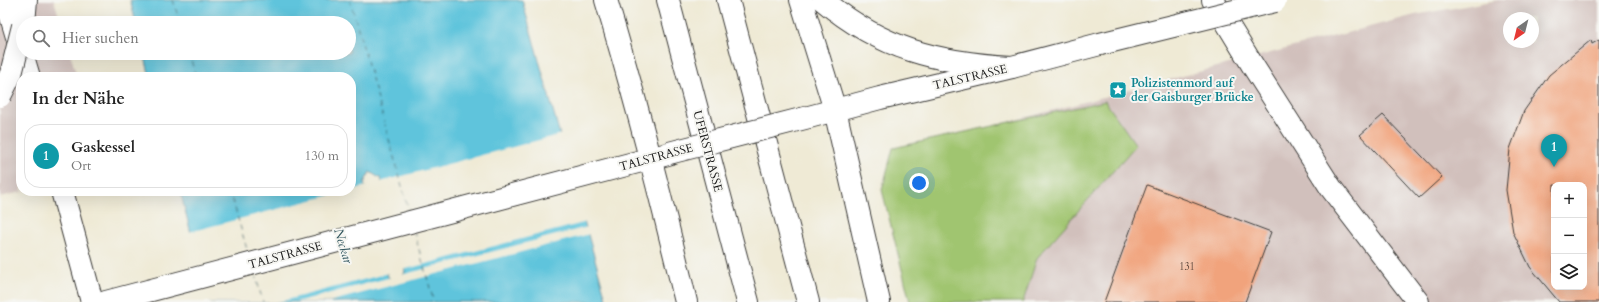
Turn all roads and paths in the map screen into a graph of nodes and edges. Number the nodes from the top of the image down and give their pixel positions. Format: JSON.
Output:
{"nodes":[{"id":1,"x":6,"y":0,"type":"edge"},
{"id":2,"x":26,"y":0,"type":"edge"},
{"id":3,"x":606,"y":0,"type":"edge"},
{"id":4,"x":668,"y":0,"type":"edge"},
{"id":5,"x":728,"y":0,"type":"edge"},
{"id":6,"x":801,"y":0,"type":"edge"},
{"id":7,"x":823,"y":0,"type":"edge"},
{"id":8,"x":1214,"y":0,"type":"edge"},
{"id":9,"x":1276,"y":0,"type":"edge"},
{"id":10,"x":24,"y":16,"type":"edge"},
{"id":11,"x":16,"y":33,"type":"edge"},
{"id":12,"x":16,"y":51,"type":"edge"},
{"id":13,"x":24,"y":60,"type":"edge"},
{"id":14,"x":1012,"y":67,"type":"junction"},
{"id":15,"x":28,"y":72,"type":"edge"},
{"id":16,"x":0,"y":96,"type":"edge"},
{"id":17,"x":835,"y":110,"type":"junction"},
{"id":18,"x":660,"y":156,"type":"junction"},
{"id":19,"x":63,"y":196,"type":"edge"},
{"id":20,"x":92,"y":302,"type":"edge"},
{"id":21,"x":106,"y":302,"type":"edge"},
{"id":22,"x":686,"y":302,"type":"edge"},
{"id":23,"x":748,"y":302,"type":"edge"},
{"id":24,"x":808,"y":302,"type":"edge"},
{"id":25,"x":879,"y":302,"type":"edge"},
{"id":26,"x":1418,"y":302,"type":"edge"}],
"edges":[{"from":1,"to":11,"type":"main road"},
{"from":2,"to":10,"type":"main road"},
{"from":3,"to":18,"type":"main road"},
{"from":4,"to":23,"type":"main road","name":"UFERSTRASSE"},
{"from":5,"to":24,"type":"main road"},
{"from":6,"to":17,"type":"main road"},
{"from":7,"to":14,"type":"main road"},
{"from":8,"to":26,"type":"main road"},
{"from":9,"to":14,"type":"main road","name":"TALSTRASSE","bridge":true},
{"from":12,"to":16,"type":"main road","bridge":true},
{"from":13,"to":15,"type":"main road"},
{"from":14,"to":17,"type":"main road","name":"TALSTRASSE"},
{"from":17,"to":18,"type":"main road","name":"TALSTRASSE","bridge":true},
{"from":17,"to":25,"type":"main road"},
{"from":18,"to":21,"type":"main road","name":"TALSTRASSE"},
{"from":18,"to":22,"type":"main road"},
{"from":19,"to":20,"type":"main road"}]}
